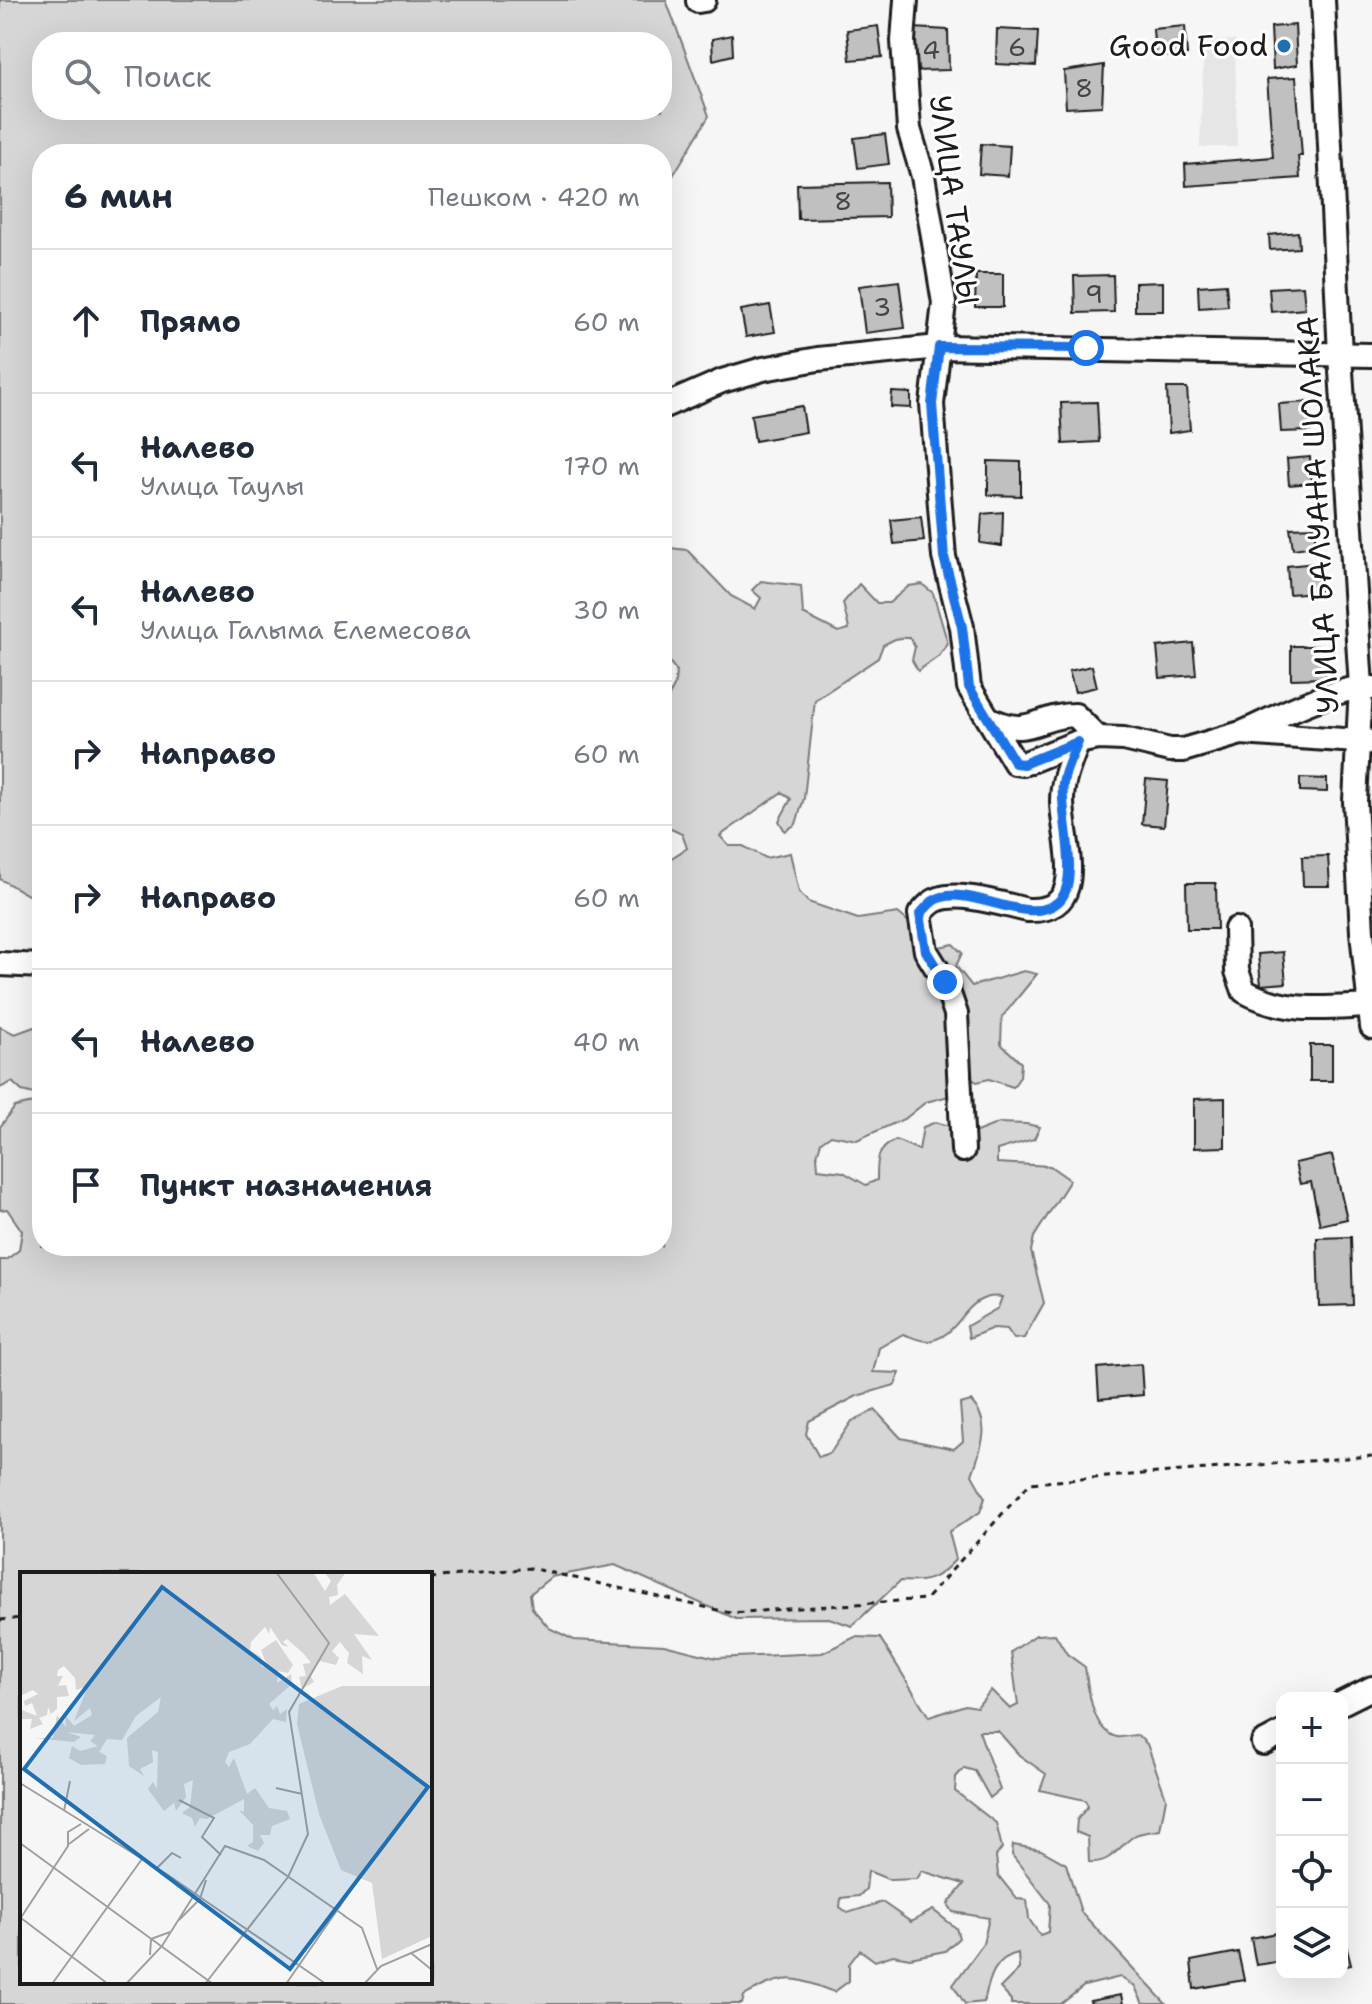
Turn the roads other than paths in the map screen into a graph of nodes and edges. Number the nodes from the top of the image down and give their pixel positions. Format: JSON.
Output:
{"nodes":[{"id":1,"x":704,"y":0,"type":"edge"},
{"id":2,"x":906,"y":0,"type":"edge"},
{"id":3,"x":1323,"y":0,"type":"edge"},
{"id":4,"x":698,"y":1,"type":"edge"},
{"id":5,"x":939,"y":347,"type":"junction"},
{"id":6,"x":1340,"y":355,"type":"junction"},
{"id":7,"x":1372,"y":355,"type":"edge"},
{"id":8,"x":672,"y":403,"type":"edge"},
{"id":9,"x":1366,"y":688,"type":"edge"},
{"id":10,"x":994,"y":726,"type":"junction"},
{"id":11,"x":1241,"y":733,"type":"junction"},
{"id":12,"x":1088,"y":740,"type":"junction"},
{"id":13,"x":1364,"y":741,"type":"edge"},
{"id":14,"x":1236,"y":929,"type":"dead end"},
{"id":15,"x":0,"y":964,"type":"edge"},
{"id":16,"x":32,"y":966,"type":"edge"},
{"id":17,"x":1371,"y":1016,"type":"edge"},
{"id":18,"x":963,"y":1150,"type":"dead end"},
{"id":19,"x":1372,"y":1688,"type":"edge"},
{"id":20,"x":1348,"y":1700,"type":"edge"}],
"edges":[{"from":1,"to":4,"type":"street"},
{"from":2,"to":5,"type":"street","name":"УЛИЦА ТАУЛЫ"},
{"from":3,"to":6,"type":"street","name":"УЛИЦА БАЛУАНА ШОЛАКА"},
{"from":5,"to":6,"type":"street"},
{"from":5,"to":8,"type":"street"},
{"from":5,"to":10,"type":"street","name":"УЛИЦА ТАУЛЫ"},
{"from":6,"to":7,"type":"street"},
{"from":6,"to":9,"type":"street","name":"УЛИЦА БАЛУАНА ШОЛАКА"},
{"from":9,"to":11,"type":"street"},
{"from":9,"to":13,"type":"street","name":"УЛИЦА БАЛУАНА ШОЛАКА"},
{"from":10,"to":12,"type":"street"},
{"from":10,"to":12,"type":"street","name":"УЛИЦА ТАУЛЫ"},
{"from":11,"to":12,"type":"street"},
{"from":11,"to":13,"type":"street"},
{"from":12,"to":18,"type":"street"},
{"from":13,"to":17,"type":"street","name":"УЛИЦА БАЛУАНА ШОЛАКА"},
{"from":14,"to":17,"type":"street"},
{"from":15,"to":16,"type":"street"},
{"from":19,"to":20,"type":"street"}]}
